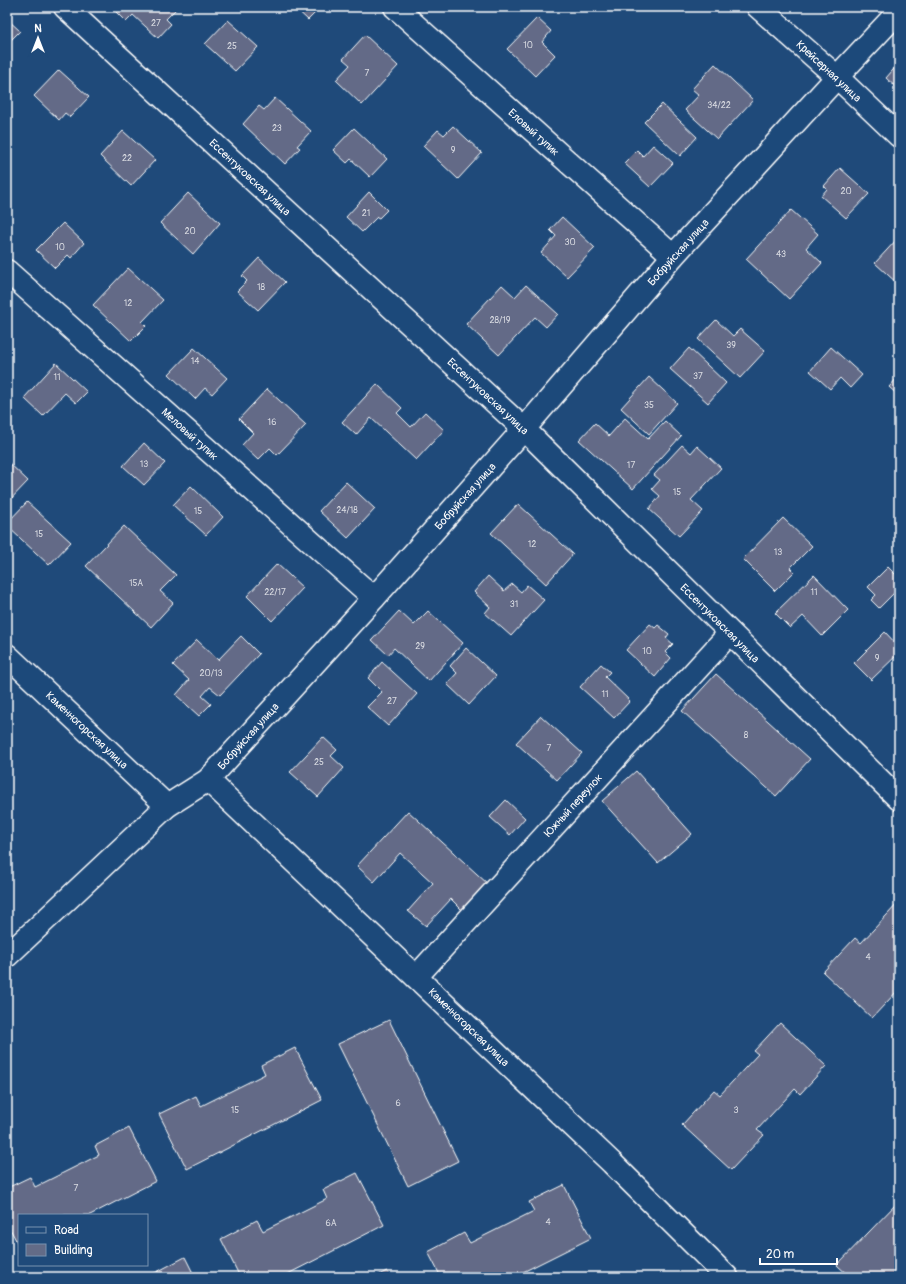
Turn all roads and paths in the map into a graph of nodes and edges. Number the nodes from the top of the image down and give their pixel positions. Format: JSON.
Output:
{"nodes":[{"id":1,"x":65,"y":7,"type":"edge"},
{"id":2,"x":395,"y":7,"type":"edge"},
{"id":3,"x":758,"y":7,"type":"edge"},
{"id":4,"x":899,"y":12,"type":"edge"},
{"id":5,"x":837,"y":77,"type":"junction"},
{"id":6,"x":899,"y":136,"type":"edge"},
{"id":7,"x":673,"y":256,"type":"junction"},
{"id":8,"x":7,"y":271,"type":"edge"},
{"id":9,"x":524,"y":429,"type":"junction"},
{"id":10,"x":374,"y":598,"type":"junction"},
{"id":11,"x":730,"y":633,"type":"junction"},
{"id":12,"x":7,"y":655,"type":"edge"},
{"id":13,"x":208,"y":780,"type":"junction"},
{"id":14,"x":899,"y":799,"type":"edge"},
{"id":15,"x":167,"y":806,"type":"junction"},
{"id":16,"x":7,"y":956,"type":"edge"},
{"id":17,"x":416,"y":977,"type":"junction"},
{"id":18,"x":727,"y":1277,"type":"edge"}],
"edges":[{"from":1,"to":9,"type":"street","name":"Ессентуковская улица"},
{"from":2,"to":7,"type":"street","name":"Еловый тупик"},
{"from":3,"to":5,"type":"street","name":"Крейсерная улица"},
{"from":4,"to":5,"type":"street","name":"Бобруйская улица"},
{"from":5,"to":6,"type":"street","name":"Крейсерная улица"},
{"from":5,"to":7,"type":"street","name":"Бобруйская улица"},
{"from":7,"to":9,"type":"street","name":"Бобруйская улица"},
{"from":8,"to":10,"type":"street","name":"Меловый тупик"},
{"from":9,"to":10,"type":"street","name":"Бобруйская улица"},
{"from":9,"to":11,"type":"street","name":"Ессентуковская улица"},
{"from":10,"to":13,"type":"street","name":"Бобруйская улица"},
{"from":11,"to":14,"type":"street","name":"Ессентуковская улица"},
{"from":11,"to":17,"type":"street","name":"Южный переулок"},
{"from":12,"to":15,"type":"street","name":"Каменногорская улица"},
{"from":13,"to":15,"type":"street","name":"Бобруйская улица"},
{"from":13,"to":17,"type":"street","name":"Каменногорская улица"},
{"from":15,"to":16,"type":"street","name":"Бобруйская улица"},
{"from":17,"to":18,"type":"street","name":"Каменногорская улица"}]}
